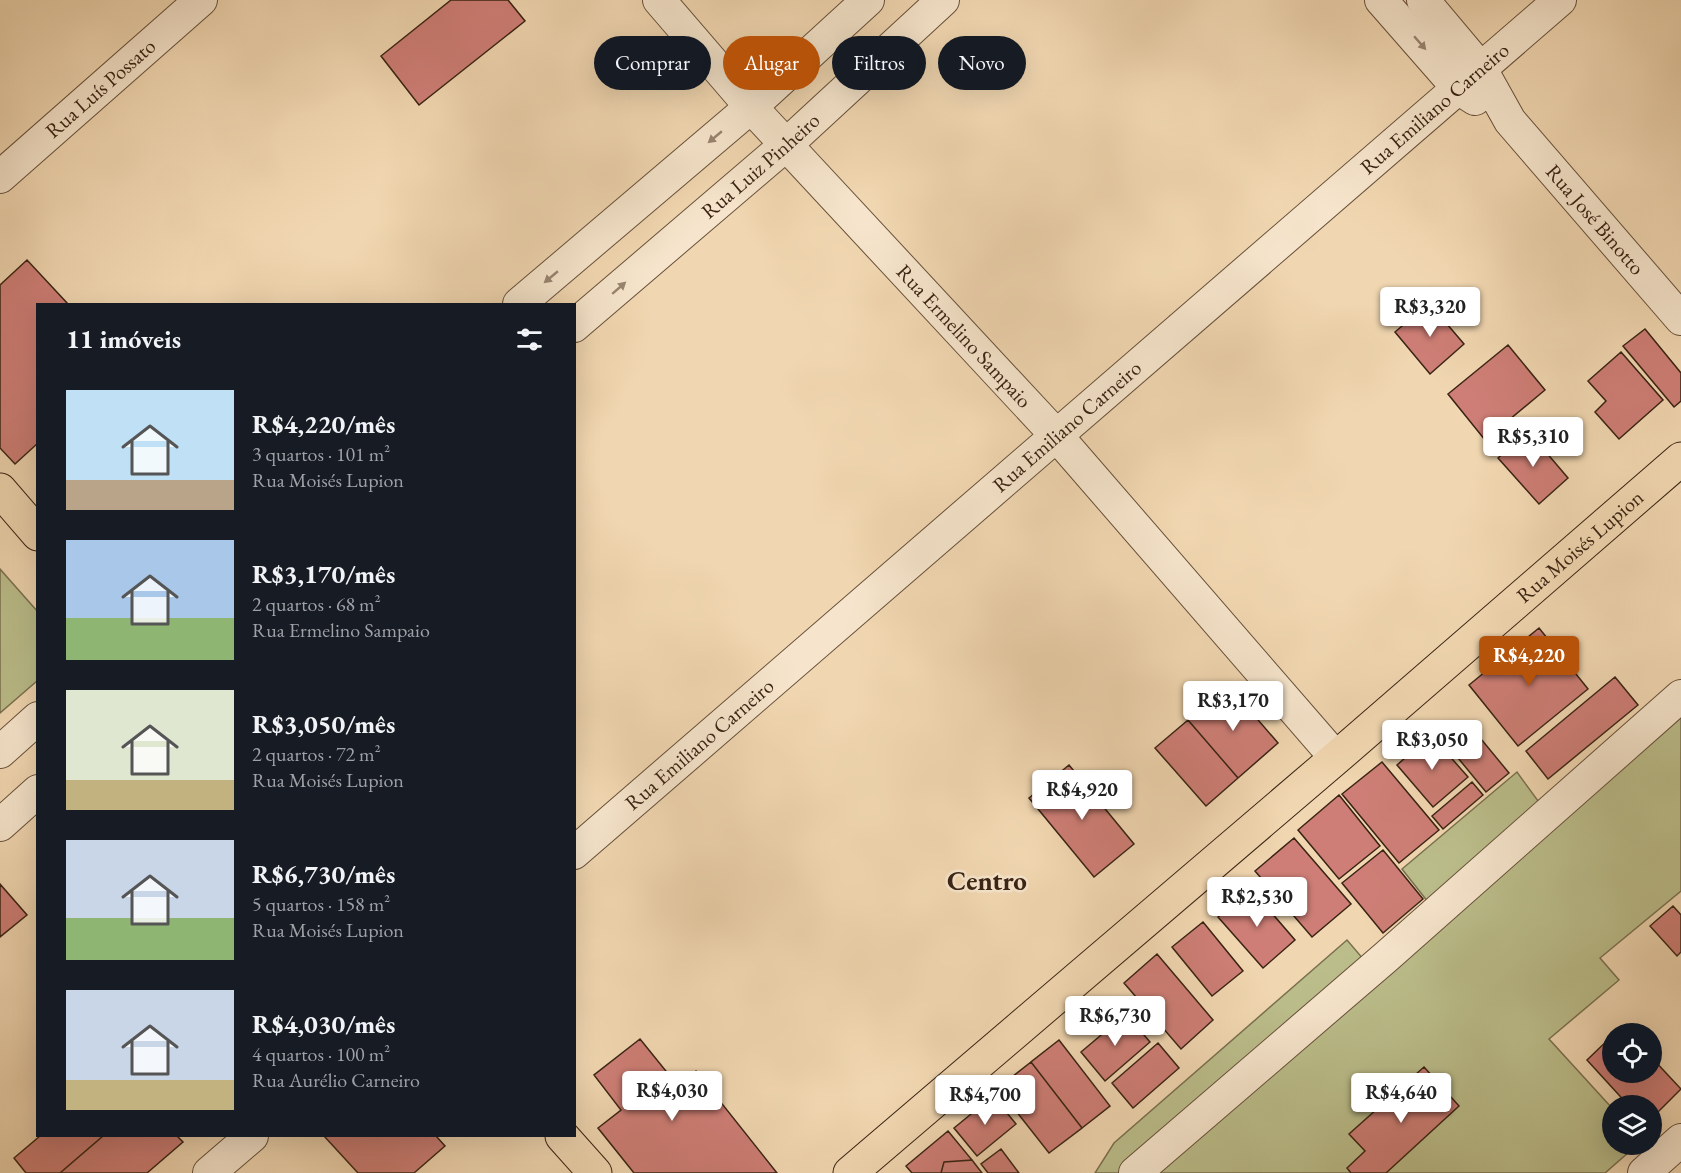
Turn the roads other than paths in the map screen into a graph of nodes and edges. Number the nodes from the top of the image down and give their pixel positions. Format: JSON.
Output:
{"nodes":[{"id":1,"x":201,"y":0,"type":"edge"},
{"id":2,"x":659,"y":0,"type":"edge"},
{"id":3,"x":868,"y":0,"type":"edge"},
{"id":4,"x":943,"y":0,"type":"edge"},
{"id":5,"x":1381,"y":0,"type":"edge"},
{"id":6,"x":1423,"y":0,"type":"edge"},
{"id":7,"x":1560,"y":0,"type":"edge"},
{"id":8,"x":1470,"y":79,"type":"junction"},
{"id":9,"x":751,"y":107,"type":"junction"},
{"id":10,"x":787,"y":144,"type":"junction"},
{"id":11,"x":0,"y":177,"type":"edge"},
{"id":12,"x":520,"y":303,"type":"edge"},
{"id":13,"x":1681,"y":319,"type":"edge"},
{"id":14,"x":576,"y":324,"type":"edge"},
{"id":15,"x":1056,"y":435,"type":"junction"},
{"id":16,"x":1681,"y":459,"type":"edge"},
{"id":17,"x":0,"y":490,"type":"edge"},
{"id":18,"x":36,"y":532,"type":"edge"},
{"id":19,"x":1681,"y":696,"type":"edge"},
{"id":20,"x":36,"y":720,"type":"edge"},
{"id":21,"x":0,"y":752,"type":"edge"},
{"id":22,"x":1336,"y":758,"type":"junction"},
{"id":23,"x":36,"y":793,"type":"edge"},
{"id":24,"x":0,"y":825,"type":"edge"},
{"id":25,"x":576,"y":851,"type":"edge"},
{"id":26,"x":251,"y":1137,"type":"edge"},
{"id":27,"x":563,"y":1137,"type":"edge"},
{"id":28,"x":1681,"y":1140,"type":"edge"},
{"id":29,"x":209,"y":1173,"type":"edge"},
{"id":30,"x":595,"y":1173,"type":"edge"},
{"id":31,"x":850,"y":1173,"type":"edge"},
{"id":32,"x":1135,"y":1173,"type":"edge"},
{"id":33,"x":1644,"y":1173,"type":"edge"}],
"edges":[{"from":1,"to":11,"type":"street","name":"Rua Luís Possato"},
{"from":2,"to":9,"type":"street","name":"Rua Ermelino Sampaio"},
{"from":3,"to":9,"type":"street"},
{"from":4,"to":10,"type":"street","name":"Rua Luiz Pinheiro"},
{"from":5,"to":8,"type":"street","name":"Rua José Binotto","one_way":true},
{"from":6,"to":8,"type":"street","name":"Rua José Binotto"},
{"from":7,"to":8,"type":"street","name":"Rua Emiliano Carneiro"},
{"from":8,"to":13,"type":"street","name":"Rua José Binotto"},
{"from":8,"to":15,"type":"street","name":"Rua Emiliano Carneiro"},
{"from":9,"to":10,"type":"street","name":"Rua Ermelino Sampaio"},
{"from":9,"to":12,"type":"street","one_way":true},
{"from":14,"to":10,"type":"street","name":"Rua Luiz Pinheiro","one_way":true},
{"from":10,"to":15,"type":"street","name":"Rua Ermelino Sampaio"},
{"from":15,"to":22,"type":"street","name":"Rua Ermelino Sampaio"},
{"from":15,"to":25,"type":"street","name":"Rua Emiliano Carneiro"},
{"from":16,"to":22,"type":"main road","name":"Rua Moisés Lupion"},
{"from":17,"to":18,"type":"main road"},
{"from":19,"to":32,"type":"street"},
{"from":20,"to":21,"type":"street"},
{"from":22,"to":31,"type":"main road","name":"Rua Moisés Lupion"},
{"from":23,"to":24,"type":"street"},
{"from":26,"to":29,"type":"street"},
{"from":27,"to":30,"type":"main road"},
{"from":28,"to":33,"type":"street"}]}
